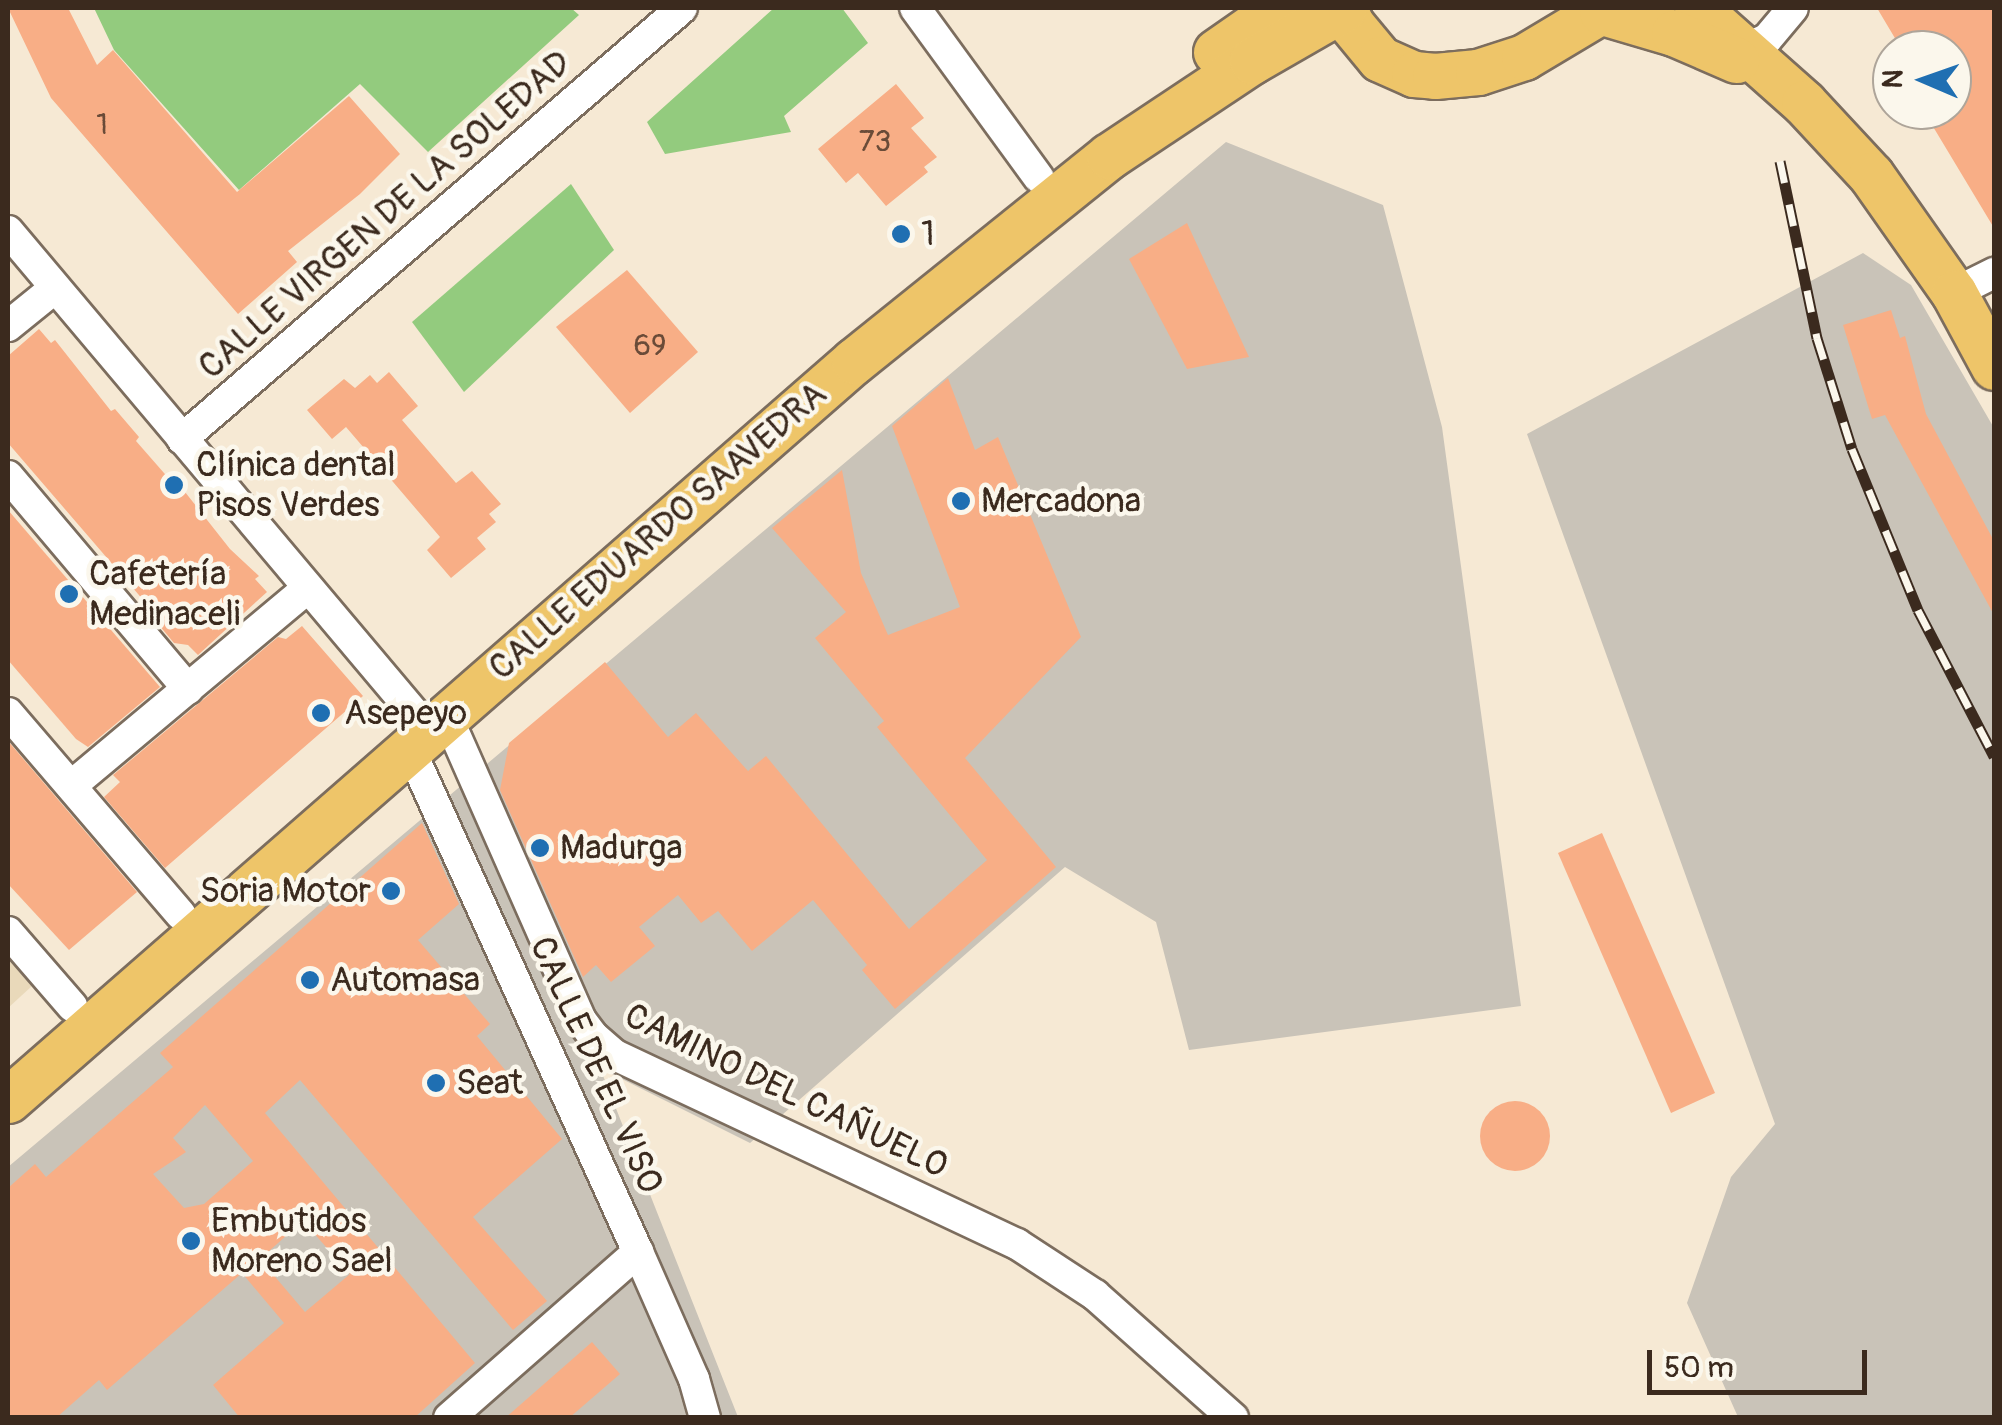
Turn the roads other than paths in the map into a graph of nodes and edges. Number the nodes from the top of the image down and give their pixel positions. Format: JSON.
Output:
{"nodes":[{"id":1,"x":682,"y":8,"type":"edge"},
{"id":2,"x":916,"y":8,"type":"edge"},
{"id":3,"x":1279,"y":8,"type":"edge"},
{"id":4,"x":1344,"y":8,"type":"edge"},
{"id":5,"x":1697,"y":8,"type":"edge"},
{"id":6,"x":1793,"y":8,"type":"edge"},
{"id":7,"x":1604,"y":10,"type":"edge"},
{"id":8,"x":1737,"y":54,"type":"junction"},
{"id":9,"x":1182,"y":91,"type":"junction"},
{"id":10,"x":1039,"y":178,"type":"junction"},
{"id":11,"x":8,"y":231,"type":"edge"},
{"id":12,"x":1994,"y":272,"type":"edge"},
{"id":13,"x":55,"y":288,"type":"junction"},
{"id":14,"x":1954,"y":293,"type":"junction"},
{"id":15,"x":8,"y":326,"type":"edge"},
{"id":16,"x":1994,"y":367,"type":"edge"},
{"id":17,"x":182,"y":439,"type":"junction"},
{"id":18,"x":8,"y":476,"type":"edge"},
{"id":19,"x":308,"y":588,"type":"junction"},
{"id":20,"x":188,"y":688,"type":"junction"},
{"id":21,"x":8,"y":713,"type":"edge"},
{"id":22,"x":423,"y":725,"type":"junction"},
{"id":23,"x":70,"y":786,"type":"junction"},
{"id":24,"x":180,"y":914,"type":"junction"},
{"id":25,"x":8,"y":932,"type":"edge"},
{"id":26,"x":72,"y":1006,"type":"junction"},
{"id":27,"x":8,"y":1064,"type":"edge"},
{"id":28,"x":8,"y":1100,"type":"edge"},
{"id":29,"x":638,"y":1252,"type":"junction"},
{"id":30,"x":449,"y":1418,"type":"edge"},
{"id":31,"x":705,"y":1418,"type":"edge"},
{"id":32,"x":1233,"y":1418,"type":"edge"}],
"edges":[{"from":1,"to":17,"type":"street","name":"CALLE VIRGEN DE LA SOLEDAD"},
{"from":2,"to":10,"type":"street"},
{"from":3,"to":9,"type":"main road","name":"CALLE EDUARDO SAAVEDRA"},
{"from":4,"to":7,"type":"main road"},
{"from":4,"to":9,"type":"main road","name":"CALLE EDUARDO SAAVEDRA"},
{"from":5,"to":8,"type":"main road"},
{"from":6,"to":8,"type":"street"},
{"from":7,"to":8,"type":"main road"},
{"from":8,"to":14,"type":"main road"},
{"from":9,"to":10,"type":"main road","name":"CALLE EDUARDO SAAVEDRA"},
{"from":9,"to":22,"type":"main road","name":"CALLE EDUARDO SAAVEDRA"},
{"from":10,"to":22,"type":"main road","name":"CALLE EDUARDO SAAVEDRA"},
{"from":11,"to":13,"type":"street"},
{"from":12,"to":14,"type":"street"},
{"from":13,"to":15,"type":"street"},
{"from":13,"to":17,"type":"street"},
{"from":14,"to":16,"type":"main road"},
{"from":17,"to":19,"type":"street"},
{"from":18,"to":20,"type":"street"},
{"from":19,"to":20,"type":"street"},
{"from":19,"to":22,"type":"street"},
{"from":20,"to":23,"type":"street"},
{"from":21,"to":23,"type":"street"},
{"from":22,"to":24,"type":"main road","name":"CALLE EDUARDO SAAVEDRA"},
{"from":22,"to":28,"type":"main road","name":"CALLE EDUARDO SAAVEDRA"},
{"from":22,"to":29,"type":"street","name":"CALLE DE EL VISO"},
{"from":22,"to":32,"type":"street","name":"CAMINO DEL CAÑUELO"},
{"from":23,"to":24,"type":"street"},
{"from":24,"to":26,"type":"main road","name":"CALLE EDUARDO SAAVEDRA"},
{"from":25,"to":26,"type":"street"},
{"from":26,"to":27,"type":"main road","name":"CALLE EDUARDO SAAVEDRA"},
{"from":29,"to":30,"type":"street"},
{"from":29,"to":31,"type":"street","name":"CALLE DE EL VISO"}]}
